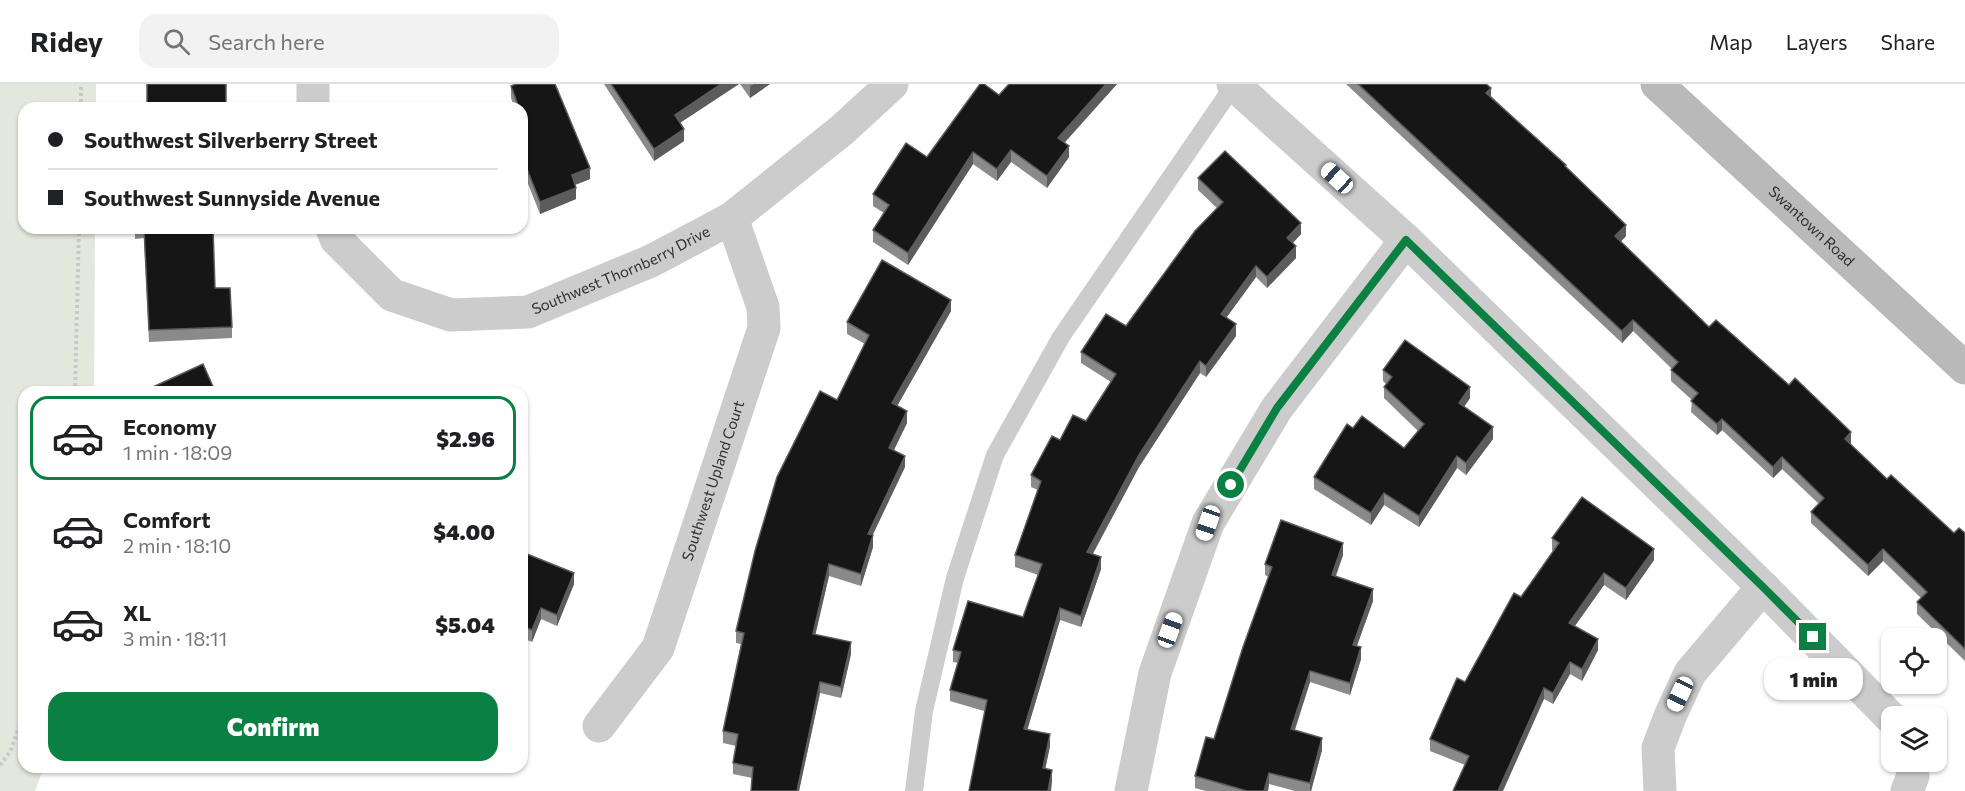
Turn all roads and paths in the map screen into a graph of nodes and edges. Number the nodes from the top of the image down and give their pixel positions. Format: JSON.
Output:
{"nodes":[{"id":1,"x":81,"y":84,"type":"edge"},
{"id":2,"x":313,"y":84,"type":"edge"},
{"id":3,"x":892,"y":84,"type":"edge"},
{"id":4,"x":1234,"y":84,"type":"edge"},
{"id":5,"x":1657,"y":84,"type":"edge"},
{"id":6,"x":81,"y":102,"type":"edge"},
{"id":7,"x":313,"y":102,"type":"edge"},
{"id":8,"x":732,"y":218,"type":"junction"},
{"id":9,"x":79,"y":234,"type":"edge"},
{"id":10,"x":334,"y":234,"type":"edge"},
{"id":11,"x":1406,"y":240,"type":"junction"},
{"id":12,"x":1965,"y":368,"type":"edge"},
{"id":13,"x":75,"y":386,"type":"edge"},
{"id":14,"x":1763,"y":587,"type":"junction"},
{"id":15,"x":1881,"y":708,"type":"edge"},
{"id":16,"x":599,"y":726,"type":"dead end"},
{"id":17,"x":18,"y":730,"type":"edge"},
{"id":18,"x":0,"y":765,"type":"edge"},
{"id":19,"x":1912,"y":772,"type":"edge"},
{"id":20,"x":914,"y":791,"type":"edge"},
{"id":21,"x":1131,"y":791,"type":"edge"},
{"id":22,"x":1660,"y":791,"type":"edge"},
{"id":23,"x":1907,"y":791,"type":"edge"}],
"edges":[{"from":1,"to":6,"type":"path"},
{"from":2,"to":7,"type":"street"},
{"from":3,"to":8,"type":"street","name":"Southwest Thornberry Drive"},
{"from":4,"to":11,"type":"street"},
{"from":4,"to":20,"type":"lane"},
{"from":5,"to":12,"type":"street","name":"Swantown Road"},
{"from":8,"to":10,"type":"street","name":"Southwest Thornberry Drive"},
{"from":8,"to":16,"type":"street","name":"Southwest Upland Court"},
{"from":9,"to":13,"type":"path"},
{"from":11,"to":14,"type":"street"},
{"from":11,"to":21,"type":"street"},
{"from":14,"to":15,"type":"street"},
{"from":14,"to":22,"type":"street"},
{"from":17,"to":18,"type":"path"},
{"from":19,"to":23,"type":"street"}]}
